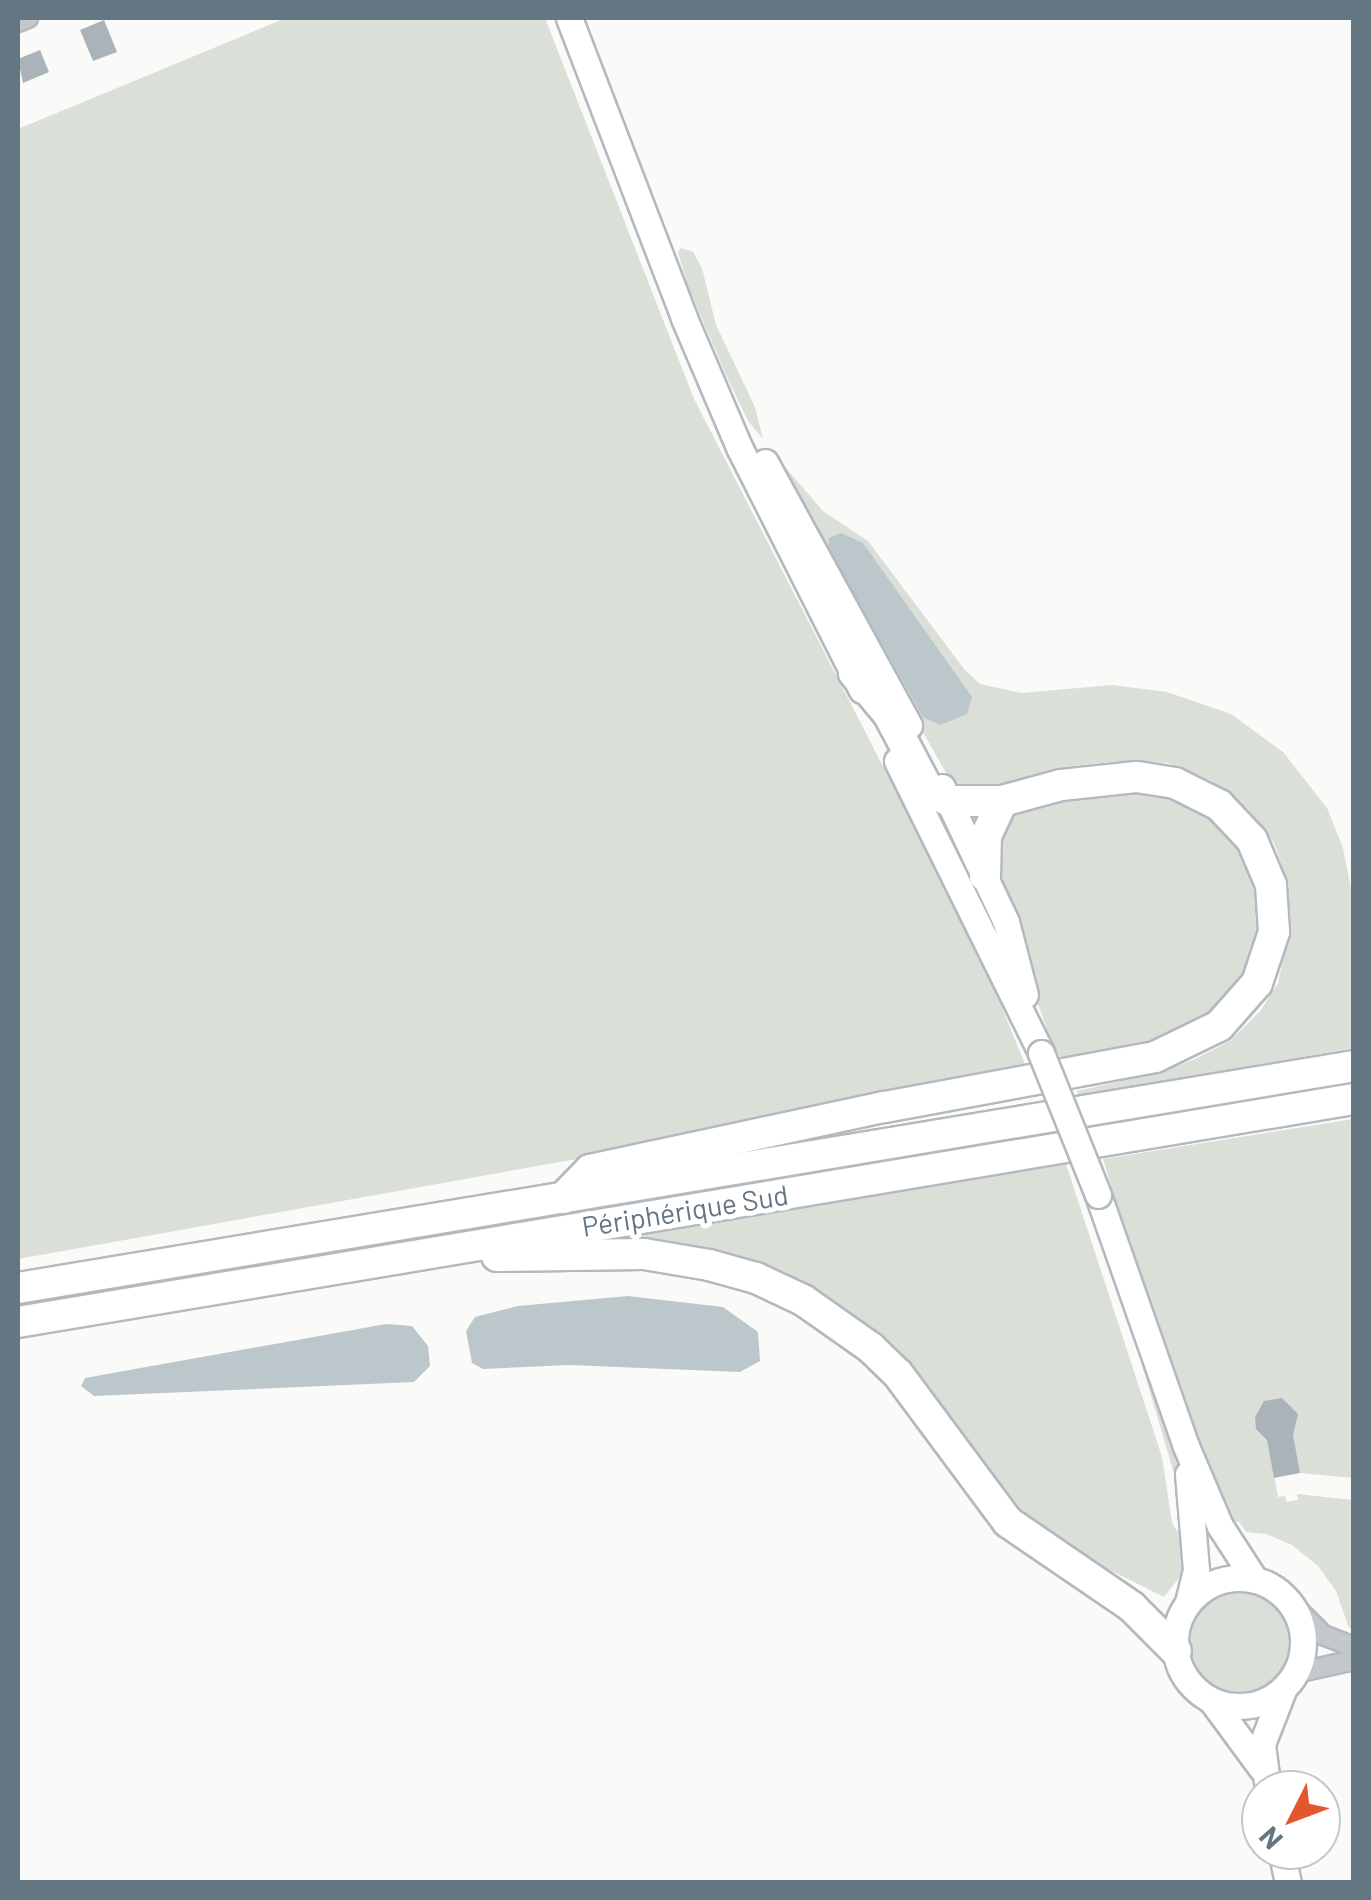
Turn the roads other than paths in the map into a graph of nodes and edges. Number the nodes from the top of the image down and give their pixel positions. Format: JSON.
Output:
{"nodes":[{"id":1,"x":28,"y":18,"type":"edge"},
{"id":2,"x":569,"y":18,"type":"edge"},
{"id":3,"x":18,"y":22,"type":"edge"},
{"id":4,"x":684,"y":318,"type":"junction"},
{"id":5,"x":854,"y":673,"type":"junction"},
{"id":6,"x":1002,"y":801,"type":"junction"},
{"id":7,"x":949,"y":802,"type":"junction"},
{"id":8,"x":986,"y":876,"type":"junction"},
{"id":9,"x":1041,"y":1053,"type":"junction"},
{"id":10,"x":1354,"y":1066,"type":"edge"},
{"id":11,"x":1354,"y":1099,"type":"edge"},
{"id":12,"x":563,"y":1198,"type":"junction"},
{"id":13,"x":418,"y":1255,"type":"junction"},
{"id":14,"x":18,"y":1288,"type":"edge"},
{"id":15,"x":18,"y":1322,"type":"edge"},
{"id":16,"x":1185,"y":1444,"type":"junction"},
{"id":17,"x":1255,"y":1580,"type":"junction"},
{"id":18,"x":1290,"y":1602,"type":"junction"},
{"id":19,"x":1188,"y":1603,"type":"junction"},
{"id":20,"x":1354,"y":1647,"type":"edge"},
{"id":21,"x":1176,"y":1652,"type":"junction"},
{"id":22,"x":1354,"y":1660,"type":"edge"},
{"id":23,"x":1289,"y":1682,"type":"junction"},
{"id":24,"x":1212,"y":1700,"type":"junction"},
{"id":25,"x":1259,"y":1770,"type":"edge"},
{"id":26,"x":1265,"y":1770,"type":"edge"}],
"edges":[{"from":1,"to":3,"type":"street"},
{"from":2,"to":4,"type":"main road"},
{"from":4,"to":5,"type":"main road"},
{"from":4,"to":7,"type":"main road"},
{"from":5,"to":7,"type":"highway"},
{"from":5,"to":9,"type":"main road"},
{"from":6,"to":7,"type":"highway"},
{"from":6,"to":8,"type":"highway"},
{"from":6,"to":12,"type":"highway"},
{"from":7,"to":8,"type":"main road"},
{"from":8,"to":9,"type":"main road"},
{"from":9,"to":16,"type":"main road","bridge":true},
{"from":10,"to":12,"type":"highway","name":"Périphérique Sud"},
{"from":11,"to":13,"type":"highway","name":"Périphérique Sud"},
{"from":12,"to":14,"type":"highway","name":"Périphérique Sud"},
{"from":13,"to":15,"type":"highway","name":"Périphérique Sud"},
{"from":13,"to":21,"type":"highway"},
{"from":16,"to":17,"type":"main road"},
{"from":16,"to":19,"type":"main road"},
{"from":17,"to":18,"type":"main road"},
{"from":17,"to":19,"type":"main road"},
{"from":18,"to":20,"type":"street"},
{"from":18,"to":23,"type":"main road"},
{"from":19,"to":21,"type":"main road"},
{"from":21,"to":24,"type":"main road"},
{"from":22,"to":23,"type":"street"},
{"from":23,"to":24,"type":"main road"},
{"from":23,"to":26,"type":"main road"},
{"from":24,"to":25,"type":"main road"}]}
